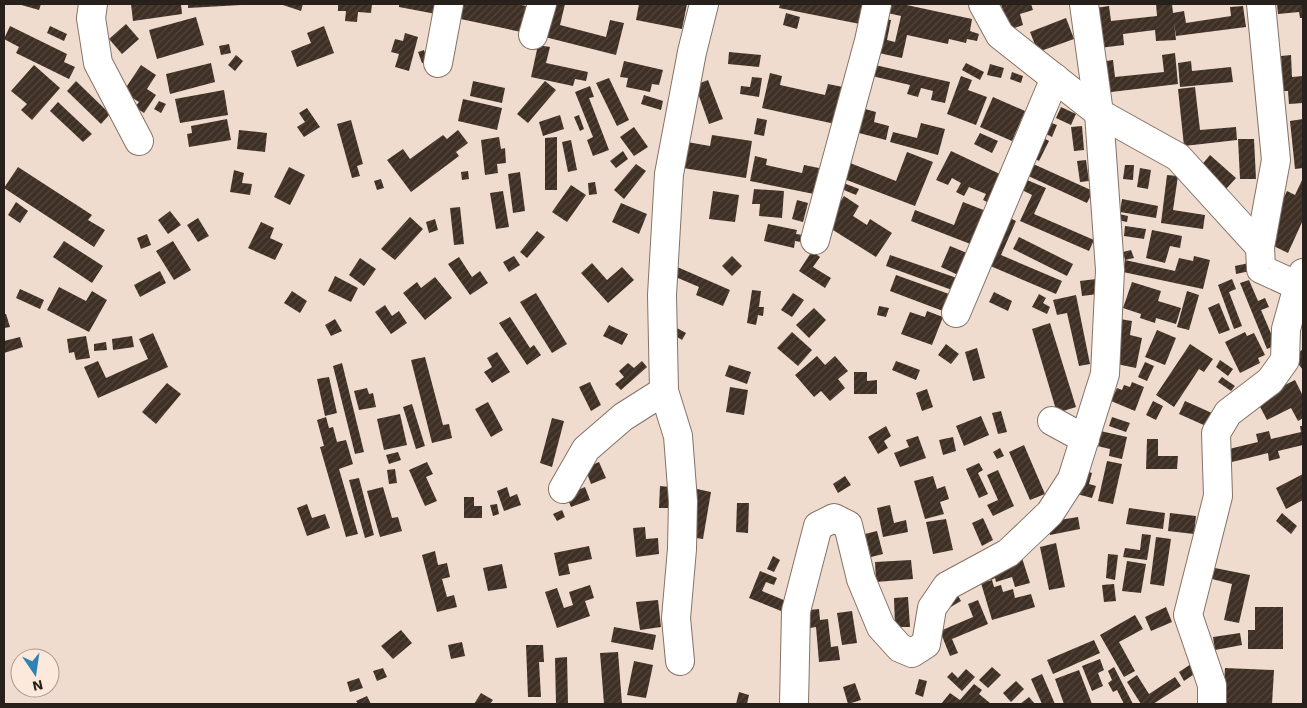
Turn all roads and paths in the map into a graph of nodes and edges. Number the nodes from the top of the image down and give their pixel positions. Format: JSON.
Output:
{"nodes":[{"id":1,"x":93,"y":4,"type":"edge"},
{"id":2,"x":449,"y":4,"type":"edge"},
{"id":3,"x":542,"y":4,"type":"edge"},
{"id":4,"x":704,"y":4,"type":"edge"},
{"id":5,"x":877,"y":4,"type":"edge"},
{"id":6,"x":983,"y":4,"type":"edge"},
{"id":7,"x":1084,"y":4,"type":"edge"},
{"id":8,"x":1261,"y":4,"type":"edge"},
{"id":9,"x":533,"y":35,"type":"dead end"},
{"id":10,"x":438,"y":63,"type":"dead end"},
{"id":11,"x":1055,"y":78,"type":"junction"},
{"id":12,"x":1099,"y":113,"type":"junction"},
{"id":13,"x":139,"y":140,"type":"dead end"},
{"id":14,"x":815,"y":240,"type":"dead end"},
{"id":15,"x":1260,"y":247,"type":"junction"},
{"id":16,"x":1300,"y":280,"type":"edge"},
{"id":17,"x":956,"y":314,"type":"dead end"},
{"id":18,"x":664,"y":391,"type":"junction"},
{"id":19,"x":1052,"y":421,"type":"dead end"},
{"id":20,"x":1085,"y":439,"type":"junction"},
{"id":21,"x":562,"y":490,"type":"dead end"},
{"id":22,"x":680,"y":662,"type":"dead end"},
{"id":23,"x":794,"y":704,"type":"edge"},
{"id":24,"x":1212,"y":704,"type":"edge"}],
"edges":[{"from":1,"to":13,"type":"street"},
{"from":2,"to":10,"type":"street"},
{"from":3,"to":9,"type":"street"},
{"from":4,"to":18,"type":"street"},
{"from":5,"to":14,"type":"street"},
{"from":6,"to":11,"type":"street"},
{"from":7,"to":12,"type":"street"},
{"from":8,"to":15,"type":"street"},
{"from":11,"to":12,"type":"street"},
{"from":11,"to":17,"type":"street"},
{"from":12,"to":15,"type":"street"},
{"from":12,"to":20,"type":"street"},
{"from":15,"to":16,"type":"street"},
{"from":16,"to":24,"type":"street"},
{"from":18,"to":21,"type":"street"},
{"from":18,"to":22,"type":"street"},
{"from":19,"to":20,"type":"street"},
{"from":20,"to":23,"type":"street"}]}
